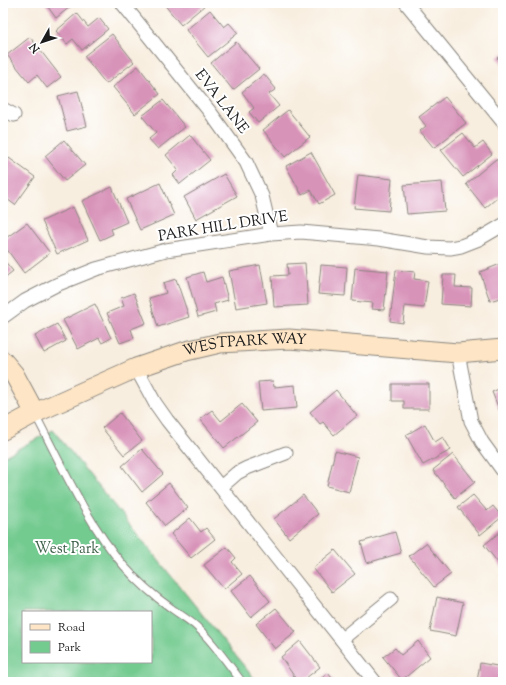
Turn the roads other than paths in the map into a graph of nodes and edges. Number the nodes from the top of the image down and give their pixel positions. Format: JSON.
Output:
{"nodes":[{"id":1,"x":122,"y":3,"type":"edge"},
{"id":2,"x":406,"y":3,"type":"edge"},
{"id":3,"x":503,"y":122,"type":"edge"},
{"id":4,"x":503,"y":225,"type":"edge"},
{"id":5,"x":271,"y":234,"type":"junction"},
{"id":6,"x":3,"y":317,"type":"edge"},
{"id":7,"x":503,"y":349,"type":"edge"},
{"id":8,"x":458,"y":353,"type":"junction"},
{"id":9,"x":3,"y":361,"type":"edge"},
{"id":10,"x":136,"y":368,"type":"junction"},
{"id":11,"x":35,"y":414,"type":"junction"},
{"id":12,"x":3,"y":430,"type":"edge"},
{"id":13,"x":286,"y":453,"type":"dead end"},
{"id":14,"x":503,"y":470,"type":"edge"},
{"id":15,"x":221,"y":487,"type":"junction"},
{"id":16,"x":391,"y":599,"type":"dead end"},
{"id":17,"x":342,"y":639,"type":"junction"},
{"id":18,"x":242,"y":682,"type":"edge"},
{"id":19,"x":375,"y":682,"type":"edge"}],
"edges":[{"from":1,"to":5,"type":"street","name":"EVA LANE"},
{"from":2,"to":3,"type":"street"},
{"from":4,"to":5,"type":"street","name":"PARK HILL DRIVE"},
{"from":5,"to":6,"type":"street","name":"PARK HILL DRIVE"},
{"from":7,"to":8,"type":"main road","name":"WESTPARK WAY"},
{"from":8,"to":10,"type":"main road","name":"WESTPARK WAY"},
{"from":8,"to":14,"type":"street"},
{"from":9,"to":11,"type":"main road"},
{"from":10,"to":11,"type":"main road","name":"WESTPARK WAY"},
{"from":10,"to":15,"type":"street"},
{"from":11,"to":12,"type":"main road","name":"WESTPARK WAY"},
{"from":11,"to":18,"type":"lane"},
{"from":13,"to":15,"type":"street"},
{"from":15,"to":17,"type":"street"},
{"from":16,"to":17,"type":"street"},
{"from":17,"to":19,"type":"street"}]}
